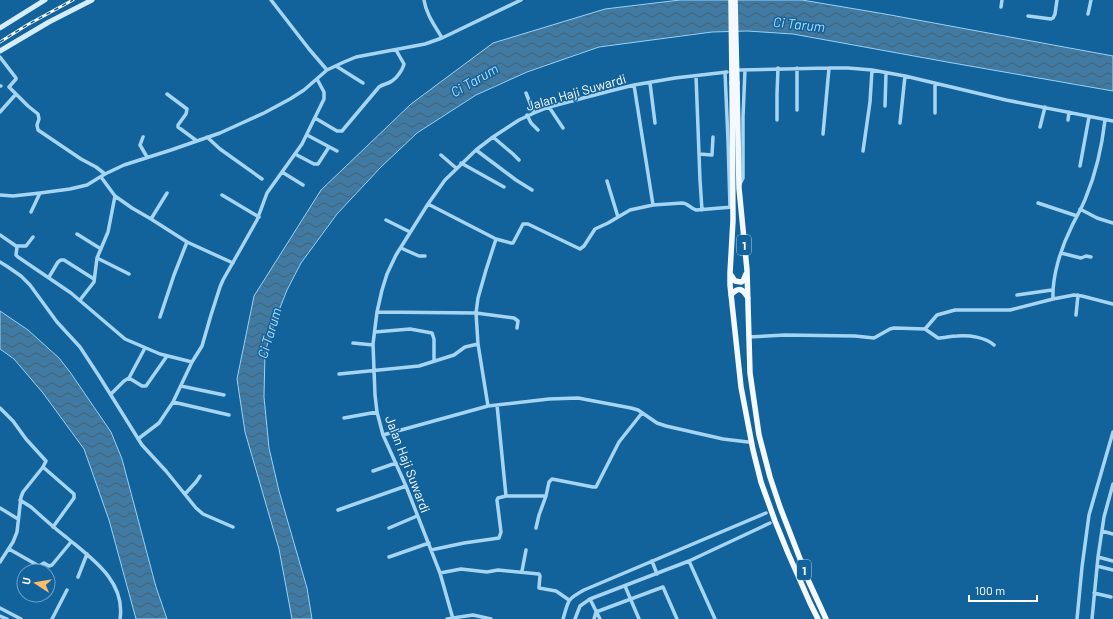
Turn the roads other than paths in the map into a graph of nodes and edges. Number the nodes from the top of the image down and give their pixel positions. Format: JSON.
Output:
{"nodes":[{"id":1,"x":45,"y":0,"type":"edge"},
{"id":2,"x":92,"y":0,"type":"edge"},
{"id":3,"x":270,"y":0,"type":"edge"},
{"id":4,"x":424,"y":0,"type":"edge"},
{"id":5,"x":521,"y":0,"type":"edge"},
{"id":6,"x":731,"y":0,"type":"edge"},
{"id":7,"x":735,"y":0,"type":"edge"},
{"id":8,"x":1002,"y":0,"type":"edge"},
{"id":9,"x":1057,"y":0,"type":"edge"},
{"id":10,"x":1091,"y":0,"type":"edge"},
{"id":11,"x":1001,"y":7,"type":"dead end"},
{"id":12,"x":1088,"y":14,"type":"dead end"},
{"id":13,"x":1028,"y":16,"type":"dead end"},
{"id":14,"x":0,"y":27,"type":"edge"},
{"id":15,"x":442,"y":38,"type":"junction"},
{"id":16,"x":396,"y":50,"type":"junction"},
{"id":17,"x":0,"y":51,"type":"edge"},
{"id":18,"x":0,"y":58,"type":"edge"},
{"id":19,"x":336,"y":66,"type":"junction"},
{"id":20,"x":778,"y":68,"type":"junction"},
{"id":21,"x":797,"y":68,"type":"junction"},
{"id":22,"x":829,"y":68,"type":"junction"},
{"id":23,"x":327,"y":70,"type":"junction"},
{"id":24,"x":740,"y":70,"type":"dead end"},
{"id":25,"x":745,"y":70,"type":"junction"},
{"id":26,"x":872,"y":70,"type":"junction"},
{"id":27,"x":886,"y":73,"type":"junction"},
{"id":28,"x":696,"y":76,"type":"junction"},
{"id":29,"x":905,"y":76,"type":"junction"},
{"id":30,"x":317,"y":79,"type":"junction"},
{"id":31,"x":363,"y":83,"type":"dead end"},
{"id":32,"x":650,"y":83,"type":"junction"},
{"id":33,"x":734,"y":83,"type":"junction"},
{"id":34,"x":935,"y":83,"type":"junction"},
{"id":35,"x":634,"y":85,"type":"junction"},
{"id":36,"x":526,"y":93,"type":"dead end"},
{"id":37,"x":16,"y":94,"type":"junction"},
{"id":38,"x":167,"y":94,"type":"dead end"},
{"id":39,"x":885,"y":106,"type":"dead end"},
{"id":40,"x":549,"y":107,"type":"junction"},
{"id":41,"x":1045,"y":107,"type":"junction"},
{"id":42,"x":797,"y":110,"type":"dead end"},
{"id":43,"x":0,"y":112,"type":"edge"},
{"id":44,"x":1069,"y":112,"type":"junction"},
{"id":45,"x":534,"y":113,"type":"junction"},
{"id":46,"x":935,"y":113,"type":"dead end"},
{"id":47,"x":527,"y":115,"type":"junction"},
{"id":48,"x":1089,"y":117,"type":"junction"},
{"id":49,"x":315,"y":118,"type":"junction"},
{"id":50,"x":777,"y":120,"type":"dead end"},
{"id":51,"x":1068,"y":120,"type":"dead end"},
{"id":52,"x":1105,"y":120,"type":"junction"},
{"id":53,"x":1113,"y":121,"type":"edge"},
{"id":54,"x":655,"y":123,"type":"dead end"},
{"id":55,"x":900,"y":123,"type":"dead end"},
{"id":56,"x":1040,"y":127,"type":"dead end"},
{"id":57,"x":563,"y":128,"type":"dead end"},
{"id":58,"x":538,"y":130,"type":"dead end"},
{"id":59,"x":823,"y":134,"type":"dead end"},
{"id":60,"x":307,"y":135,"type":"junction"},
{"id":61,"x":207,"y":137,"type":"junction"},
{"id":62,"x":493,"y":137,"type":"junction"},
{"id":63,"x":713,"y":137,"type":"dead end"},
{"id":64,"x":143,"y":138,"type":"dead end"},
{"id":65,"x":197,"y":141,"type":"junction"},
{"id":66,"x":329,"y":147,"type":"junction"},
{"id":67,"x":476,"y":150,"type":"junction"},
{"id":68,"x":337,"y":151,"type":"dead end"},
{"id":69,"x":863,"y":151,"type":"dead end"},
{"id":70,"x":295,"y":154,"type":"junction"},
{"id":71,"x":699,"y":154,"type":"junction"},
{"id":72,"x":441,"y":155,"type":"dead end"},
{"id":73,"x":147,"y":157,"type":"junction"},
{"id":74,"x":519,"y":160,"type":"dead end"},
{"id":75,"x":461,"y":163,"type":"junction"},
{"id":76,"x":1080,"y":166,"type":"dead end"},
{"id":77,"x":456,"y":168,"type":"junction"},
{"id":78,"x":282,"y":172,"type":"junction"},
{"id":79,"x":103,"y":175,"type":"junction"},
{"id":80,"x":262,"y":179,"type":"dead end"},
{"id":81,"x":607,"y":180,"type":"dead end"},
{"id":82,"x":303,"y":185,"type":"dead end"},
{"id":83,"x":504,"y":187,"type":"dead end"},
{"id":84,"x":738,"y":188,"type":"junction"},
{"id":85,"x":532,"y":190,"type":"dead end"},
{"id":86,"x":40,"y":193,"type":"junction"},
{"id":87,"x":167,"y":193,"type":"dead end"},
{"id":88,"x":0,"y":195,"type":"edge"},
{"id":89,"x":222,"y":195,"type":"dead end"},
{"id":90,"x":115,"y":196,"type":"junction"},
{"id":91,"x":1038,"y":203,"type":"dead end"},
{"id":92,"x":428,"y":204,"type":"junction"},
{"id":93,"x":653,"y":206,"type":"junction"},
{"id":94,"x":731,"y":207,"type":"junction"},
{"id":95,"x":702,"y":210,"type":"junction"},
{"id":96,"x":1080,"y":210,"type":"junction"},
{"id":97,"x":31,"y":212,"type":"dead end"},
{"id":98,"x":1078,"y":216,"type":"junction"},
{"id":99,"x":259,"y":217,"type":"junction"},
{"id":100,"x":618,"y":217,"type":"junction"},
{"id":101,"x":151,"y":219,"type":"junction"},
{"id":102,"x":386,"y":220,"type":"dead end"},
{"id":103,"x":1113,"y":223,"type":"edge"},
{"id":104,"x":410,"y":232,"type":"junction"},
{"id":105,"x":77,"y":234,"type":"dead end"},
{"id":106,"x":0,"y":235,"type":"edge"},
{"id":107,"x":33,"y":236,"type":"dead end"},
{"id":108,"x":496,"y":239,"type":"junction"},
{"id":109,"x":187,"y":242,"type":"junction"},
{"id":110,"x":16,"y":246,"type":"junction"},
{"id":111,"x":401,"y":248,"type":"junction"},
{"id":112,"x":101,"y":249,"type":"junction"},
{"id":113,"x":1061,"y":253,"type":"junction"},
{"id":114,"x":425,"y":256,"type":"dead end"},
{"id":115,"x":1091,"y":257,"type":"dead end"},
{"id":116,"x":97,"y":258,"type":"junction"},
{"id":117,"x":0,"y":262,"type":"edge"},
{"id":118,"x":233,"y":263,"type":"junction"},
{"id":119,"x":747,"y":270,"type":"junction"},
{"id":120,"x":730,"y":273,"type":"junction"},
{"id":121,"x":128,"y":274,"type":"dead end"},
{"id":122,"x":48,"y":277,"type":"junction"},
{"id":123,"x":94,"y":279,"type":"junction"},
{"id":124,"x":1052,"y":290,"type":"junction"},
{"id":125,"x":731,"y":295,"type":"junction"},
{"id":126,"x":1017,"y":295,"type":"dead end"},
{"id":127,"x":1078,"y":296,"type":"junction"},
{"id":128,"x":748,"y":298,"type":"junction"},
{"id":129,"x":1052,"y":299,"type":"junction"},
{"id":130,"x":80,"y":300,"type":"junction"},
{"id":131,"x":1113,"y":304,"type":"edge"},
{"id":132,"x":377,"y":312,"type":"junction"},
{"id":133,"x":476,"y":313,"type":"junction"},
{"id":134,"x":1076,"y":315,"type":"dead end"},
{"id":135,"x":160,"y":317,"type":"dead end"},
{"id":136,"x":518,"y":328,"type":"dead end"},
{"id":137,"x":925,"y":329,"type":"junction"},
{"id":138,"x":375,"y":332,"type":"junction"},
{"id":139,"x":749,"y":337,"type":"junction"},
{"id":140,"x":353,"y":343,"type":"dead end"},
{"id":141,"x":478,"y":344,"type":"junction"},
{"id":142,"x":994,"y":345,"type":"dead end"},
{"id":143,"x":373,"y":346,"type":"junction"},
{"id":144,"x":145,"y":348,"type":"junction"},
{"id":145,"x":167,"y":356,"type":"junction"},
{"id":146,"x":434,"y":361,"type":"junction"},
{"id":147,"x":192,"y":362,"type":"junction"},
{"id":148,"x":374,"y":370,"type":"junction"},
{"id":149,"x":339,"y":374,"type":"dead end"},
{"id":150,"x":129,"y":378,"type":"junction"},
{"id":151,"x":181,"y":386,"type":"junction"},
{"id":152,"x":111,"y":394,"type":"junction"},
{"id":153,"x":224,"y":395,"type":"dead end"},
{"id":154,"x":173,"y":402,"type":"junction"},
{"id":155,"x":497,"y":405,"type":"junction"},
{"id":156,"x":488,"y":406,"type":"junction"},
{"id":157,"x":0,"y":408,"type":"edge"},
{"id":158,"x":377,"y":412,"type":"junction"},
{"id":159,"x":642,"y":413,"type":"junction"},
{"id":160,"x":229,"y":415,"type":"dead end"},
{"id":161,"x":344,"y":418,"type":"dead end"},
{"id":162,"x":1113,"y":432,"type":"edge"},
{"id":163,"x":383,"y":435,"type":"junction"},
{"id":164,"x":138,"y":438,"type":"junction"},
{"id":165,"x":748,"y":442,"type":"dead end"},
{"id":166,"x":396,"y":463,"type":"junction"},
{"id":167,"x":43,"y":467,"type":"junction"},
{"id":168,"x":373,"y":471,"type":"dead end"},
{"id":169,"x":200,"y":476,"type":"dead end"},
{"id":170,"x":1113,"y":484,"type":"edge"},
{"id":171,"x":406,"y":486,"type":"junction"},
{"id":172,"x":185,"y":494,"type":"junction"},
{"id":173,"x":506,"y":496,"type":"junction"},
{"id":174,"x":546,"y":496,"type":"junction"},
{"id":175,"x":20,"y":500,"type":"junction"},
{"id":176,"x":1108,"y":504,"type":"junction"},
{"id":177,"x":1113,"y":505,"type":"edge"},
{"id":178,"x":0,"y":508,"type":"edge"},
{"id":179,"x":338,"y":510,"type":"dead end"},
{"id":180,"x":766,"y":512,"type":"dead end"},
{"id":181,"x":417,"y":516,"type":"junction"},
{"id":182,"x":18,"y":518,"type":"junction"},
{"id":183,"x":770,"y":523,"type":"dead end"},
{"id":184,"x":53,"y":527,"type":"junction"},
{"id":185,"x":233,"y":527,"type":"dead end"},
{"id":186,"x":389,"y":528,"type":"dead end"},
{"id":187,"x":536,"y":528,"type":"dead end"},
{"id":188,"x":1102,"y":531,"type":"junction"},
{"id":189,"x":1113,"y":534,"type":"edge"},
{"id":190,"x":71,"y":542,"type":"junction"},
{"id":191,"x":428,"y":543,"type":"junction"},
{"id":192,"x":9,"y":549,"type":"junction"},
{"id":193,"x":431,"y":550,"type":"junction"},
{"id":194,"x":526,"y":550,"type":"dead end"},
{"id":195,"x":0,"y":552,"type":"edge"},
{"id":196,"x":5,"y":554,"type":"junction"},
{"id":197,"x":86,"y":554,"type":"junction"},
{"id":198,"x":390,"y":557,"type":"dead end"},
{"id":199,"x":1098,"y":557,"type":"junction"},
{"id":200,"x":1113,"y":560,"type":"edge"},
{"id":201,"x":652,"y":561,"type":"junction"},
{"id":202,"x":689,"y":561,"type":"junction"},
{"id":203,"x":0,"y":562,"type":"edge"},
{"id":204,"x":1097,"y":566,"type":"junction"},
{"id":205,"x":1113,"y":570,"type":"edge"},
{"id":206,"x":522,"y":572,"type":"junction"},
{"id":207,"x":440,"y":573,"type":"junction"},
{"id":208,"x":657,"y":574,"type":"junction"},
{"id":209,"x":78,"y":577,"type":"dead end"},
{"id":210,"x":625,"y":586,"type":"junction"},
{"id":211,"x":67,"y":590,"type":"dead end"},
{"id":212,"x":1094,"y":593,"type":"junction"},
{"id":213,"x":1111,"y":597,"type":"dead end"},
{"id":214,"x":590,"y":599,"type":"junction"},
{"id":215,"x":569,"y":600,"type":"junction"},
{"id":216,"x":630,"y":600,"type":"junction"},
{"id":217,"x":0,"y":608,"type":"edge"},
{"id":218,"x":596,"y":612,"type":"junction"},
{"id":219,"x":21,"y":619,"type":"edge"},
{"id":220,"x":52,"y":619,"type":"edge"},
{"id":221,"x":120,"y":619,"type":"edge"},
{"id":222,"x":447,"y":619,"type":"edge"},
{"id":223,"x":453,"y":619,"type":"edge"},
{"id":224,"x":490,"y":619,"type":"edge"},
{"id":225,"x":563,"y":619,"type":"edge"},
{"id":226,"x":575,"y":619,"type":"edge"},
{"id":227,"x":594,"y":619,"type":"edge"},
{"id":228,"x":600,"y":619,"type":"edge"},
{"id":229,"x":639,"y":619,"type":"edge"},
{"id":230,"x":677,"y":619,"type":"edge"},
{"id":231,"x":715,"y":619,"type":"edge"},
{"id":232,"x":818,"y":619,"type":"edge"},
{"id":233,"x":826,"y":619,"type":"edge"},
{"id":234,"x":1076,"y":619,"type":"edge"},
{"id":235,"x":1092,"y":619,"type":"edge"}],
"edges":[{"from":1,"to":14,"type":"main road"},
{"from":2,"to":17,"type":"main road"},
{"from":3,"to":23,"type":"street"},
{"from":4,"to":15,"type":"street"},
{"from":5,"to":15,"type":"street"},
{"from":6,"to":33,"type":"main road","number":"1","bridge":true},
{"from":7,"to":33,"type":"main road","number":"1","bridge":true},
{"from":8,"to":11,"type":"street"},
{"from":9,"to":13,"type":"street"},
{"from":10,"to":12,"type":"street"},
{"from":15,"to":16,"type":"street"},
{"from":16,"to":19,"type":"street"},
{"from":16,"to":49,"type":"street"},
{"from":18,"to":37,"type":"street"},
{"from":19,"to":23,"type":"street"},
{"from":19,"to":31,"type":"street"},
{"from":20,"to":21,"type":"street"},
{"from":20,"to":25,"type":"street"},
{"from":20,"to":50,"type":"street"},
{"from":21,"to":22,"type":"street"},
{"from":21,"to":42,"type":"street"},
{"from":22,"to":26,"type":"street"},
{"from":22,"to":59,"type":"street"},
{"from":23,"to":30,"type":"street"},
{"from":24,"to":25,"type":"street"},
{"from":25,"to":84,"type":"street"},
{"from":26,"to":27,"type":"street"},
{"from":26,"to":69,"type":"street"},
{"from":27,"to":29,"type":"street"},
{"from":27,"to":39,"type":"street"},
{"from":28,"to":32,"type":"street","name":"Jalan Haji Suwardi"},
{"from":28,"to":71,"type":"street"},
{"from":28,"to":94,"type":"street","name":"Jalan Haji Suwardi"},
{"from":29,"to":34,"type":"street"},
{"from":29,"to":55,"type":"street"},
{"from":30,"to":49,"type":"street"},
{"from":30,"to":61,"type":"street"},
{"from":32,"to":35,"type":"street","name":"Jalan Haji Suwardi"},
{"from":32,"to":54,"type":"street"},
{"from":33,"to":84,"type":"main road","number":"1"},
{"from":33,"to":94,"type":"main road","number":"1"},
{"from":34,"to":41,"type":"street"},
{"from":34,"to":46,"type":"street"},
{"from":35,"to":40,"type":"street","name":"Jalan Haji Suwardi"},
{"from":35,"to":93,"type":"street"},
{"from":36,"to":45,"type":"street"},
{"from":37,"to":43,"type":"street"},
{"from":37,"to":79,"type":"street"},
{"from":38,"to":65,"type":"street"},
{"from":40,"to":45,"type":"street","name":"Jalan Haji Suwardi"},
{"from":40,"to":57,"type":"street"},
{"from":41,"to":44,"type":"street"},
{"from":41,"to":56,"type":"street"},
{"from":44,"to":48,"type":"street"},
{"from":44,"to":51,"type":"street"},
{"from":45,"to":47,"type":"street","name":"Jalan Haji Suwardi"},
{"from":47,"to":58,"type":"street"},
{"from":47,"to":62,"type":"street","name":"Jalan Haji Suwardi"},
{"from":48,"to":52,"type":"street"},
{"from":48,"to":76,"type":"street"},
{"from":49,"to":60,"type":"street"},
{"from":52,"to":53,"type":"street"},
{"from":52,"to":96,"type":"street"},
{"from":60,"to":66,"type":"street"},
{"from":60,"to":70,"type":"street"},
{"from":61,"to":65,"type":"street"},
{"from":61,"to":80,"type":"street"},
{"from":62,"to":67,"type":"street","name":"Jalan Haji Suwardi"},
{"from":62,"to":74,"type":"street"},
{"from":63,"to":71,"type":"street"},
{"from":64,"to":73,"type":"street"},
{"from":65,"to":73,"type":"street"},
{"from":66,"to":68,"type":"street"},
{"from":66,"to":70,"type":"street"},
{"from":67,"to":75,"type":"street","name":"Jalan Haji Suwardi"},
{"from":67,"to":85,"type":"street"},
{"from":70,"to":78,"type":"street"},
{"from":71,"to":95,"type":"street"},
{"from":72,"to":77,"type":"street"},
{"from":73,"to":79,"type":"street"},
{"from":75,"to":77,"type":"street","name":"Jalan Haji Suwardi"},
{"from":75,"to":83,"type":"street"},
{"from":77,"to":92,"type":"street","name":"Jalan Haji Suwardi"},
{"from":78,"to":82,"type":"street"},
{"from":78,"to":99,"type":"street"},
{"from":79,"to":86,"type":"street"},
{"from":79,"to":90,"type":"street"},
{"from":81,"to":100,"type":"street"},
{"from":84,"to":119,"type":"main road","number":"1"},
{"from":86,"to":88,"type":"street"},
{"from":86,"to":97,"type":"street"},
{"from":87,"to":101,"type":"street"},
{"from":89,"to":99,"type":"street"},
{"from":90,"to":101,"type":"street"},
{"from":90,"to":112,"type":"street"},
{"from":91,"to":98,"type":"street"},
{"from":92,"to":104,"type":"street","name":"Jalan Haji Suwardi"},
{"from":92,"to":108,"type":"street"},
{"from":93,"to":95,"type":"street"},
{"from":93,"to":100,"type":"street"},
{"from":94,"to":95,"type":"street"},
{"from":94,"to":120,"type":"main road","number":"1"},
{"from":96,"to":98,"type":"street"},
{"from":96,"to":103,"type":"street"},
{"from":98,"to":113,"type":"street"},
{"from":99,"to":118,"type":"street"},
{"from":100,"to":108,"type":"street"},
{"from":101,"to":109,"type":"street"},
{"from":102,"to":104,"type":"street"},
{"from":104,"to":111,"type":"street","name":"Jalan Haji Suwardi"},
{"from":105,"to":112,"type":"street"},
{"from":106,"to":110,"type":"street"},
{"from":107,"to":110,"type":"street"},
{"from":108,"to":133,"type":"street"},
{"from":109,"to":118,"type":"street"},
{"from":109,"to":135,"type":"street"},
{"from":110,"to":122,"type":"street"},
{"from":111,"to":114,"type":"street"},
{"from":111,"to":132,"type":"street","name":"Jalan Haji Suwardi"},
{"from":112,"to":116,"type":"street"},
{"from":113,"to":115,"type":"street"},
{"from":113,"to":124,"type":"street"},
{"from":116,"to":121,"type":"street"},
{"from":116,"to":123,"type":"street"},
{"from":117,"to":152,"type":"street"},
{"from":118,"to":147,"type":"street"},
{"from":119,"to":120,"type":"main road"},
{"from":119,"to":128,"type":"main road","number":"1"},
{"from":120,"to":125,"type":"main road","number":"1"},
{"from":122,"to":123,"type":"street"},
{"from":122,"to":130,"type":"street"},
{"from":123,"to":130,"type":"street"},
{"from":124,"to":126,"type":"street"},
{"from":124,"to":129,"type":"street"},
{"from":125,"to":128,"type":"main road"},
{"from":125,"to":232,"type":"main road","number":"1"},
{"from":127,"to":129,"type":"street"},
{"from":127,"to":131,"type":"street"},
{"from":127,"to":134,"type":"street"},
{"from":128,"to":139,"type":"main road","number":"1"},
{"from":129,"to":137,"type":"street"},
{"from":130,"to":144,"type":"street"},
{"from":132,"to":133,"type":"street"},
{"from":132,"to":138,"type":"street","name":"Jalan Haji Suwardi"},
{"from":133,"to":136,"type":"street"},
{"from":133,"to":141,"type":"street"},
{"from":137,"to":139,"type":"street"},
{"from":137,"to":142,"type":"street"},
{"from":138,"to":143,"type":"street","name":"Jalan Haji Suwardi"},
{"from":138,"to":146,"type":"street"},
{"from":139,"to":233,"type":"main road","number":"1"},
{"from":140,"to":143,"type":"street"},
{"from":141,"to":146,"type":"street"},
{"from":141,"to":156,"type":"street"},
{"from":143,"to":148,"type":"street","name":"Jalan Haji Suwardi"},
{"from":144,"to":145,"type":"street"},
{"from":144,"to":150,"type":"street"},
{"from":145,"to":147,"type":"street"},
{"from":145,"to":150,"type":"street"},
{"from":146,"to":148,"type":"street"},
{"from":147,"to":151,"type":"street"},
{"from":148,"to":149,"type":"street"},
{"from":148,"to":158,"type":"street","name":"Jalan Haji Suwardi"},
{"from":150,"to":152,"type":"street"},
{"from":151,"to":153,"type":"street"},
{"from":151,"to":154,"type":"street"},
{"from":152,"to":164,"type":"street"},
{"from":154,"to":160,"type":"street"},
{"from":154,"to":164,"type":"street"},
{"from":155,"to":156,"type":"street"},
{"from":155,"to":159,"type":"street"},
{"from":155,"to":173,"type":"street"},
{"from":156,"to":163,"type":"street"},
{"from":157,"to":167,"type":"street"},
{"from":158,"to":161,"type":"street"},
{"from":158,"to":163,"type":"street","name":"Jalan Haji Suwardi"},
{"from":159,"to":165,"type":"street"},
{"from":159,"to":174,"type":"street"},
{"from":162,"to":234,"type":"street"},
{"from":163,"to":166,"type":"street","name":"Jalan Haji Suwardi"},
{"from":164,"to":172,"type":"street"},
{"from":166,"to":168,"type":"street"},
{"from":166,"to":171,"type":"street","name":"Jalan Haji Suwardi"},
{"from":167,"to":175,"type":"street"},
{"from":167,"to":184,"type":"street"},
{"from":169,"to":172,"type":"street"},
{"from":170,"to":176,"type":"street"},
{"from":171,"to":179,"type":"street"},
{"from":171,"to":181,"type":"street","name":"Jalan Haji Suwardi"},
{"from":172,"to":185,"type":"street"},
{"from":173,"to":174,"type":"street"},
{"from":173,"to":193,"type":"street"},
{"from":174,"to":187,"type":"street"},
{"from":175,"to":182,"type":"street"},
{"from":175,"to":184,"type":"street"},
{"from":176,"to":177,"type":"street"},
{"from":176,"to":188,"type":"street"},
{"from":178,"to":182,"type":"street"},
{"from":180,"to":201,"type":"street"},
{"from":181,"to":186,"type":"street"},
{"from":181,"to":191,"type":"street","name":"Jalan Haji Suwardi"},
{"from":182,"to":192,"type":"street"},
{"from":183,"to":202,"type":"street"},
{"from":184,"to":190,"type":"street"},
{"from":188,"to":189,"type":"street"},
{"from":188,"to":199,"type":"street"},
{"from":190,"to":192,"type":"street"},
{"from":190,"to":197,"type":"street"},
{"from":191,"to":193,"type":"street","name":"Jalan Haji Suwardi"},
{"from":191,"to":198,"type":"street"},
{"from":192,"to":196,"type":"street"},
{"from":193,"to":207,"type":"street","name":"Jalan Haji Suwardi"},
{"from":194,"to":206,"type":"street"},
{"from":195,"to":196,"type":"street"},
{"from":196,"to":203,"type":"street"},
{"from":197,"to":209,"type":"street"},
{"from":197,"to":221,"type":"street"},
{"from":199,"to":200,"type":"street"},
{"from":199,"to":204,"type":"street"},
{"from":201,"to":208,"type":"street"},
{"from":201,"to":215,"type":"street"},
{"from":202,"to":208,"type":"street"},
{"from":202,"to":231,"type":"street"},
{"from":204,"to":205,"type":"street"},
{"from":204,"to":212,"type":"street"},
{"from":206,"to":207,"type":"street"},
{"from":206,"to":215,"type":"street"},
{"from":207,"to":223,"type":"street","name":"Jalan Haji Suwardi"},
{"from":208,"to":210,"type":"street"},
{"from":210,"to":214,"type":"street"},
{"from":210,"to":216,"type":"street"},
{"from":211,"to":220,"type":"street"},
{"from":212,"to":213,"type":"street"},
{"from":212,"to":235,"type":"street"},
{"from":214,"to":218,"type":"street"},
{"from":214,"to":226,"type":"street"},
{"from":215,"to":225,"type":"street"},
{"from":216,"to":218,"type":"street"},
{"from":216,"to":229,"type":"street"},
{"from":216,"to":230,"type":"street"},
{"from":217,"to":219,"type":"street"},
{"from":218,"to":227,"type":"street"},
{"from":218,"to":228,"type":"street"},
{"from":222,"to":223,"type":"street"},
{"from":223,"to":224,"type":"street"}]}
